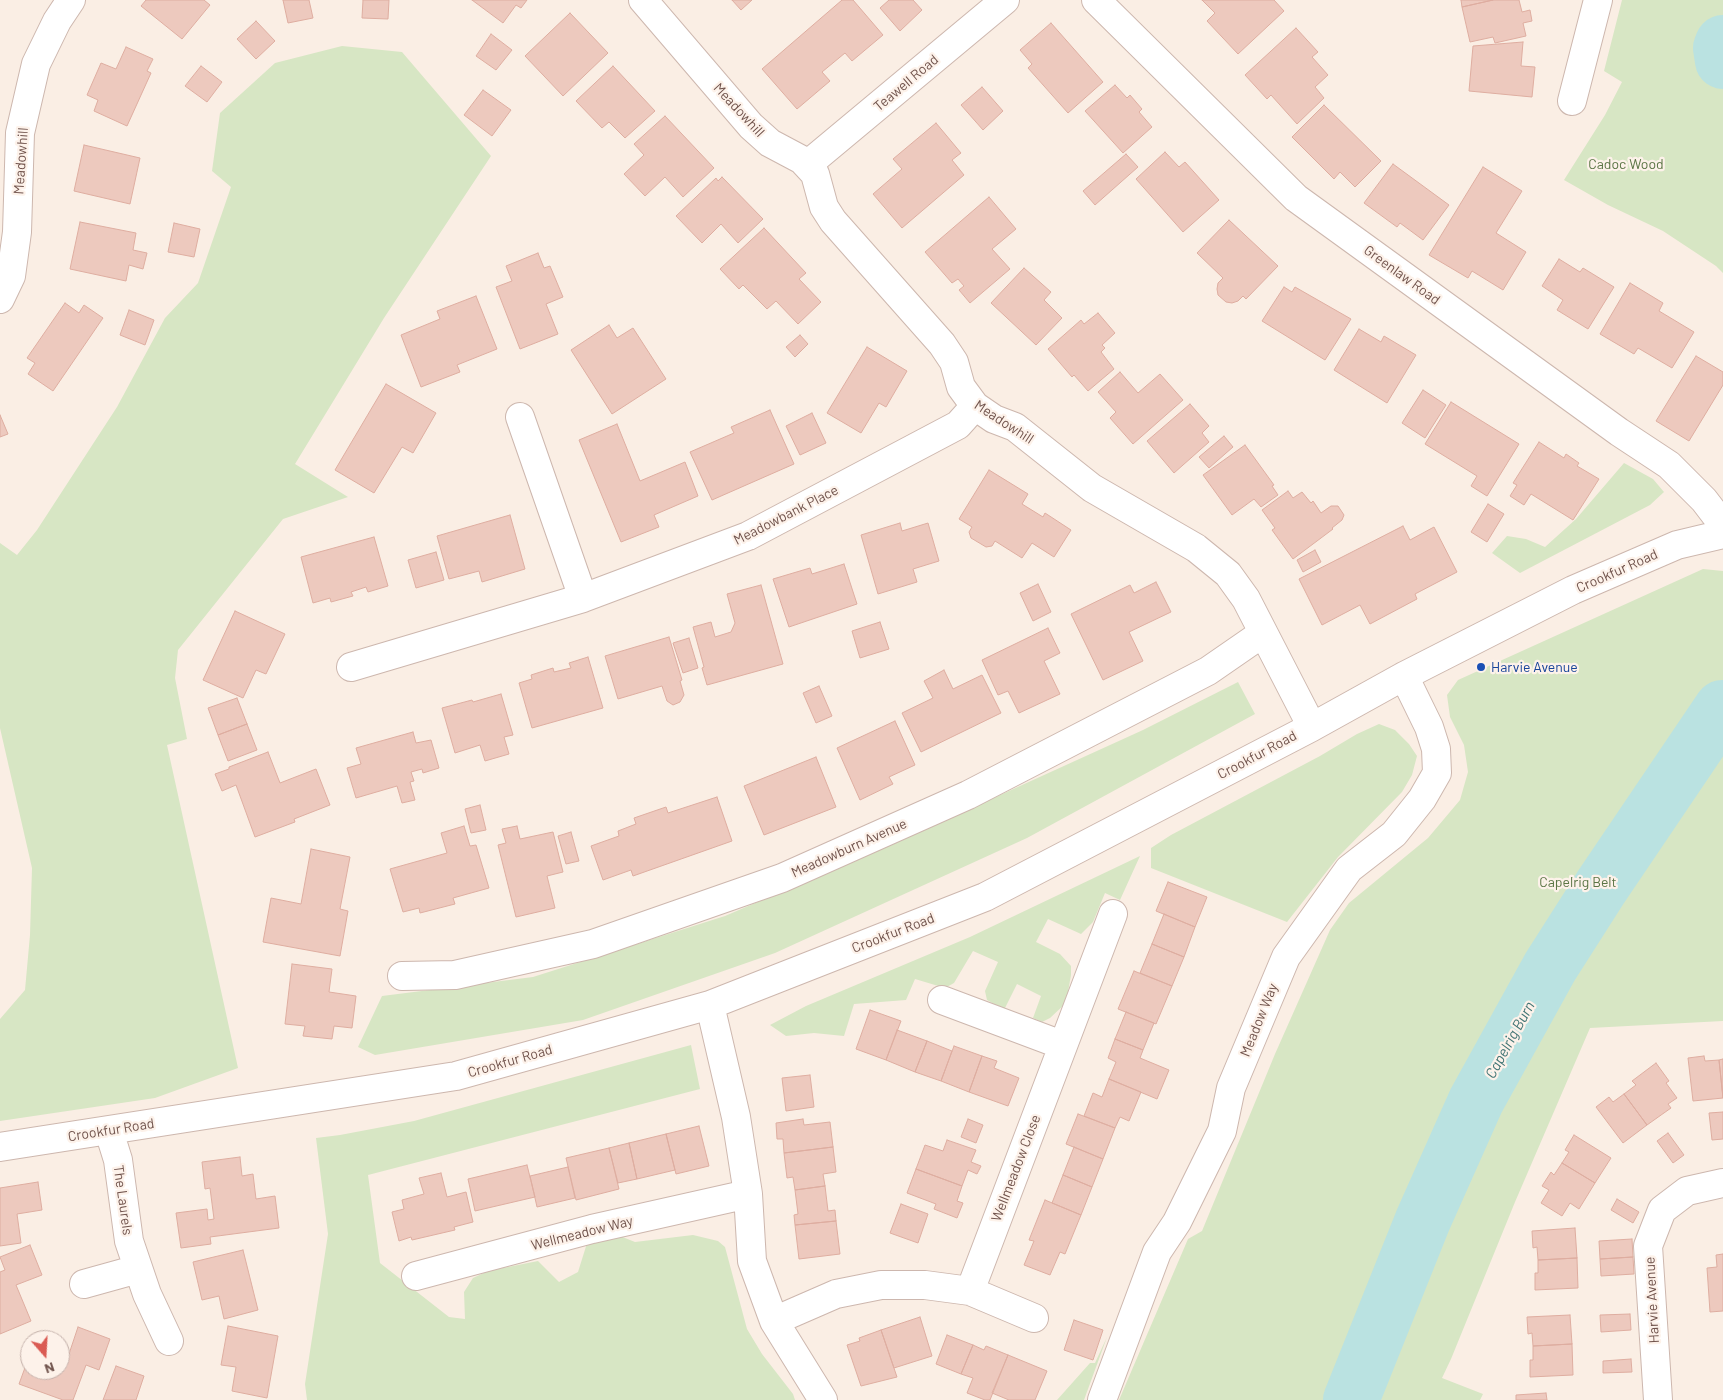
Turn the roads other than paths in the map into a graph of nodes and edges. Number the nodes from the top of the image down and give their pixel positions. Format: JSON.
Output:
{"nodes":[{"id":1,"x":72,"y":0,"type":"edge"},
{"id":2,"x":643,"y":0,"type":"edge"},
{"id":3,"x":1005,"y":0,"type":"edge"},
{"id":4,"x":1096,"y":0,"type":"edge"},
{"id":5,"x":1598,"y":0,"type":"edge"},
{"id":6,"x":1572,"y":101,"type":"dead end"},
{"id":7,"x":807,"y":165,"type":"junction"},
{"id":8,"x":0,"y":299,"type":"edge"},
{"id":9,"x":975,"y":406,"type":"junction"},
{"id":10,"x":520,"y":417,"type":"dead end"},
{"id":11,"x":1723,"y":529,"type":"edge"},
{"id":12,"x":1723,"y":534,"type":"edge"},
{"id":13,"x":583,"y":598,"type":"junction"},
{"id":14,"x":1263,"y":633,"type":"junction"},
{"id":15,"x":351,"y":667,"type":"dead end"},
{"id":16,"x":1404,"y":676,"type":"junction"},
{"id":17,"x":1312,"y":727,"type":"junction"},
{"id":18,"x":1112,"y":914,"type":"dead end"},
{"id":19,"x":402,"y":976,"type":"dead end"},
{"id":20,"x":942,"y":1000,"type":"dead end"},
{"id":21,"x":710,"y":1005,"type":"junction"},
{"id":22,"x":1062,"y":1045,"type":"junction"},
{"id":23,"x":109,"y":1131,"type":"junction"},
{"id":24,"x":0,"y":1147,"type":"edge"},
{"id":25,"x":1723,"y":1183,"type":"edge"},
{"id":26,"x":748,"y":1194,"type":"junction"},
{"id":27,"x":138,"y":1269,"type":"junction"},
{"id":28,"x":416,"y":1276,"type":"dead end"},
{"id":29,"x":84,"y":1284,"type":"dead end"},
{"id":30,"x":970,"y":1291,"type":"junction"},
{"id":31,"x":1034,"y":1318,"type":"dead end"},
{"id":32,"x":774,"y":1321,"type":"junction"},
{"id":33,"x":169,"y":1341,"type":"dead end"},
{"id":34,"x":823,"y":1400,"type":"edge"},
{"id":35,"x":1102,"y":1400,"type":"edge"},
{"id":36,"x":1658,"y":1400,"type":"edge"}],
"edges":[{"from":1,"to":8,"type":"street","name":"Meadowhill"},
{"from":2,"to":7,"type":"street","name":"Meadowhill"},
{"from":3,"to":7,"type":"street","name":"Teawell Road"},
{"from":4,"to":11,"type":"street","name":"Greenlaw Road"},
{"from":5,"to":6,"type":"street"},
{"from":7,"to":9,"type":"street","name":"Meadowhill"},
{"from":9,"to":13,"type":"street","name":"Meadowbank Place"},
{"from":9,"to":14,"type":"street","name":"Meadowhill"},
{"from":10,"to":13,"type":"street"},
{"from":12,"to":16,"type":"street","name":"Crookfur Road"},
{"from":13,"to":15,"type":"street","name":"Meadowbank Place"},
{"from":14,"to":17,"type":"street","name":"Meadowhill"},
{"from":14,"to":19,"type":"street","name":"Meadowburn Avenue"},
{"from":16,"to":17,"type":"street","name":"Crookfur Road"},
{"from":16,"to":35,"type":"street","name":"Meadow Way"},
{"from":17,"to":21,"type":"street","name":"Crookfur Road"},
{"from":18,"to":22,"type":"street","name":"Wellmeadow Close"},
{"from":20,"to":22,"type":"street"},
{"from":21,"to":23,"type":"street","name":"Crookfur Road"},
{"from":21,"to":26,"type":"street"},
{"from":22,"to":30,"type":"street","name":"Wellmeadow Close"},
{"from":23,"to":24,"type":"street","name":"Crookfur Road"},
{"from":23,"to":27,"type":"street","name":"The Laurels"},
{"from":25,"to":36,"type":"street","name":"Harvie Avenue"},
{"from":26,"to":28,"type":"street","name":"Wellmeadow Way"},
{"from":26,"to":32,"type":"street"},
{"from":27,"to":29,"type":"street"},
{"from":27,"to":33,"type":"street","name":"The Laurels"},
{"from":30,"to":31,"type":"street"},
{"from":30,"to":32,"type":"street"},
{"from":32,"to":34,"type":"street"}]}
